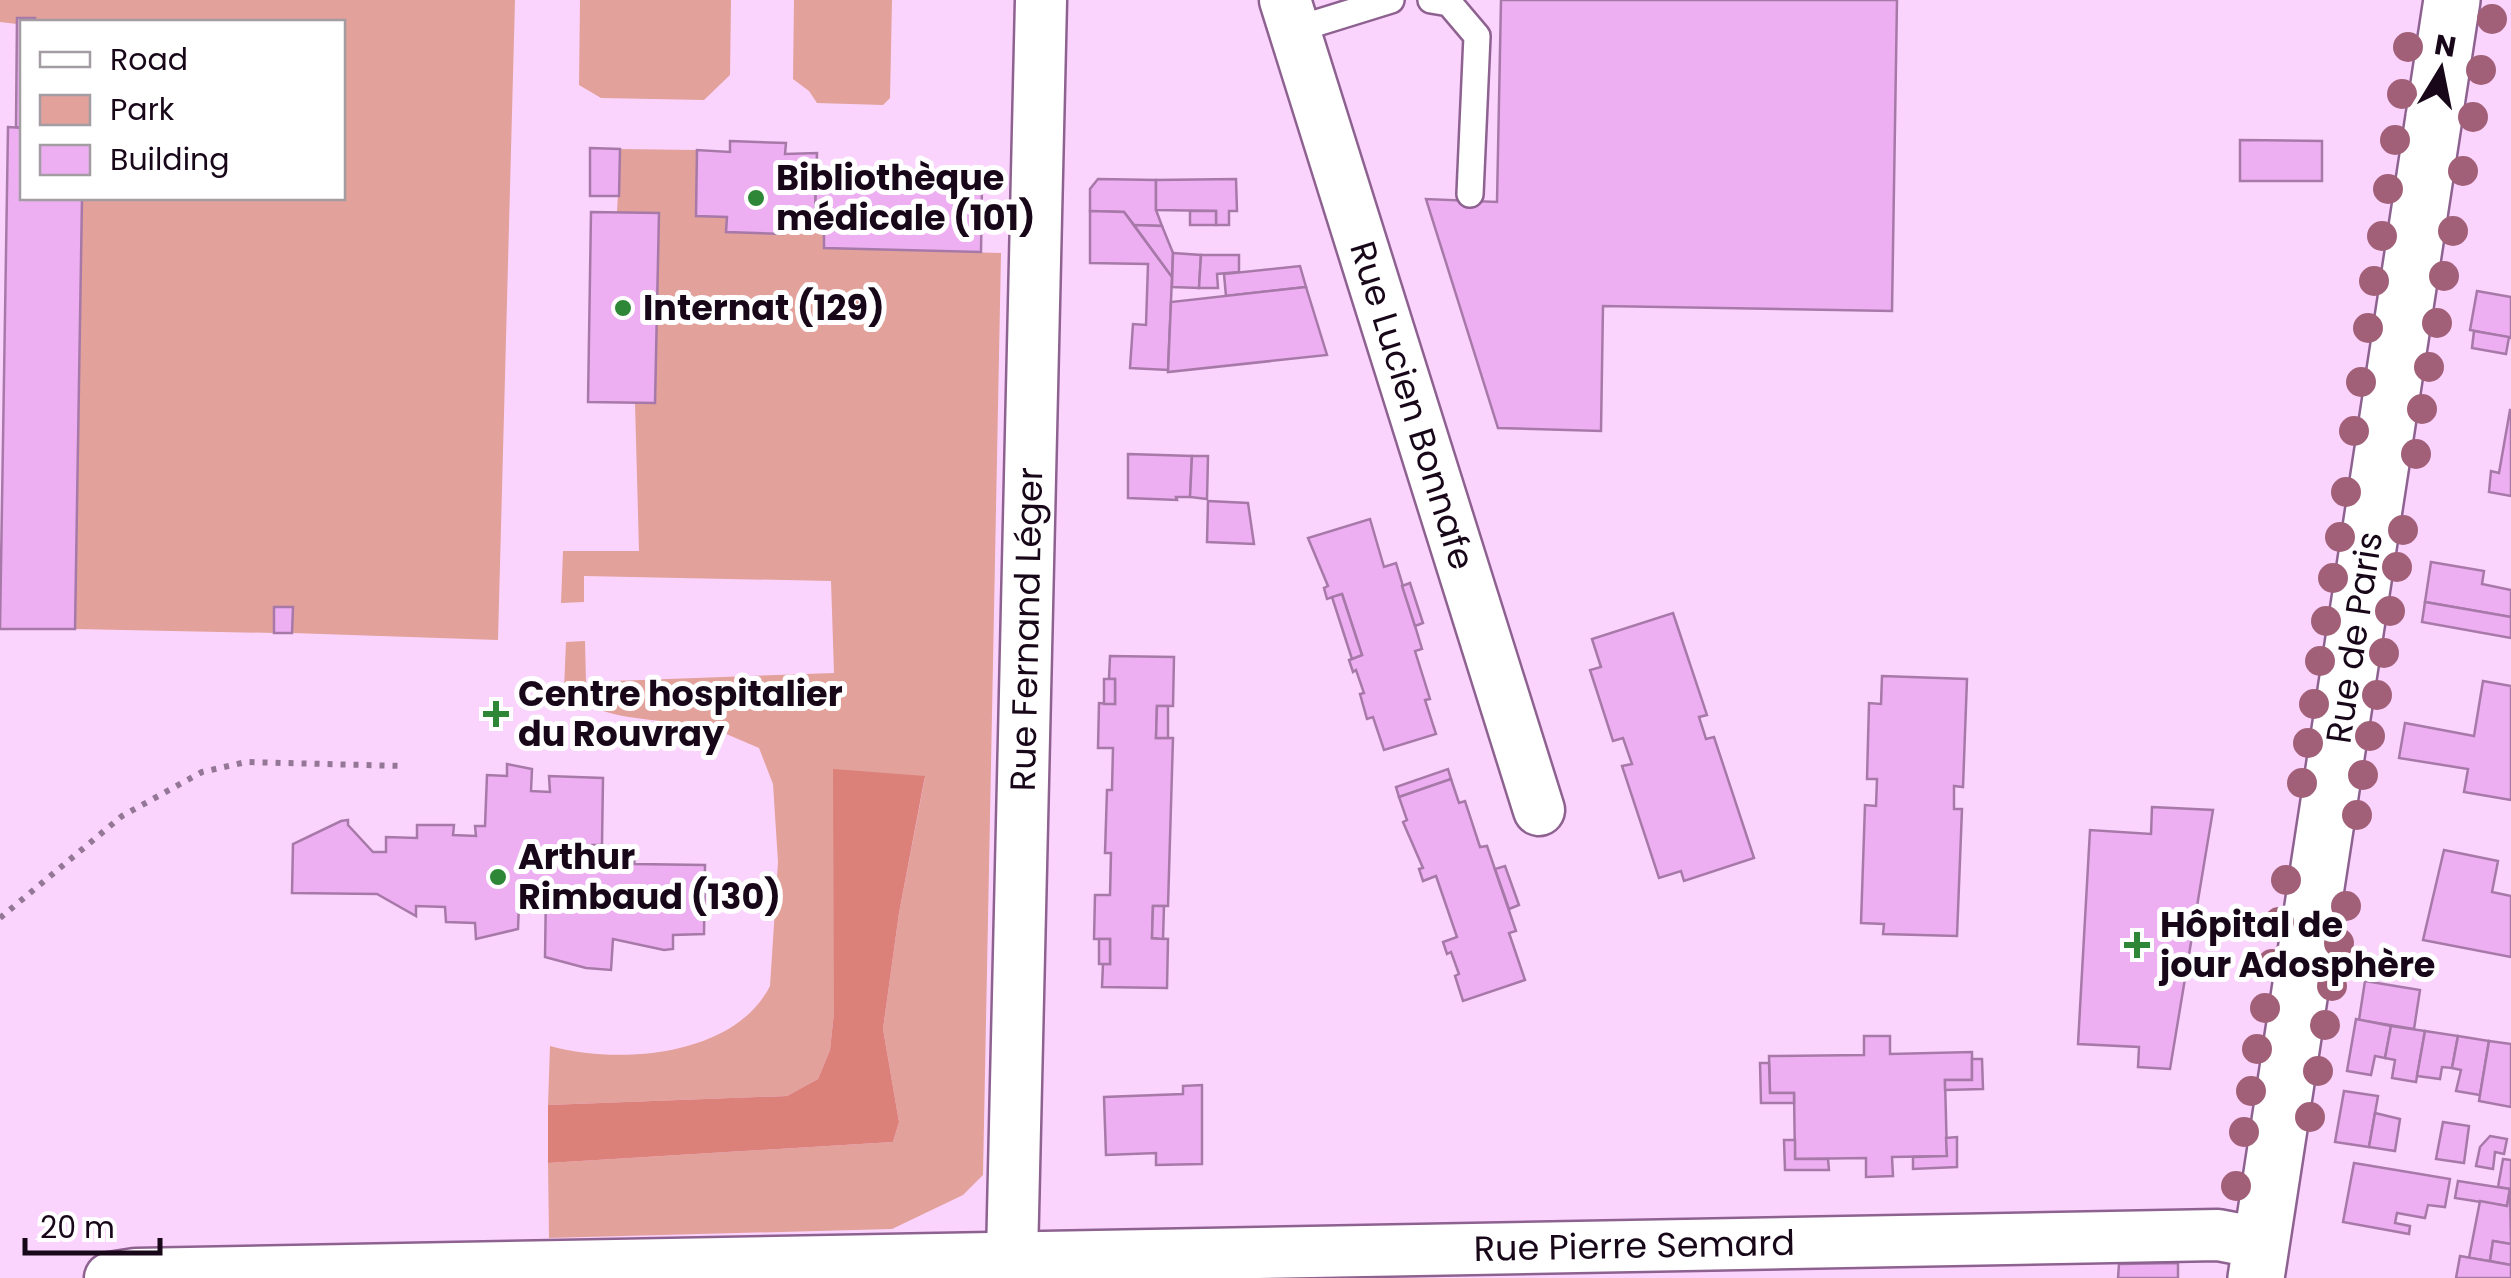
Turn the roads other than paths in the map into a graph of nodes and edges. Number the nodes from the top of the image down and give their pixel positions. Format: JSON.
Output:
{"nodes":[{"id":1,"x":1041,"y":0,"type":"edge"},
{"id":2,"x":1391,"y":0,"type":"edge"},
{"id":3,"x":1431,"y":0,"type":"edge"},
{"id":4,"x":2452,"y":0,"type":"edge"},
{"id":5,"x":1289,"y":15,"type":"edge"},
{"id":6,"x":1470,"y":194,"type":"dead end"},
{"id":7,"x":1539,"y":810,"type":"dead end"},
{"id":8,"x":1012,"y":1257,"type":"junction"},
{"id":9,"x":1708,"y":1261,"type":"edge"},
{"id":10,"x":2258,"y":1261,"type":"edge"},
{"id":11,"x":1524,"y":1262,"type":"edge"},
{"id":12,"x":1084,"y":1267,"type":"edge"},
{"id":13,"x":682,"y":1271,"type":"edge"},
{"id":14,"x":110,"y":1278,"type":"edge"}],
"edges":[{"from":1,"to":8,"type":"street","name":"Rue Fernand Léger"},
{"from":2,"to":5,"type":"lane"},
{"from":3,"to":6,"type":"lane"},
{"from":4,"to":10,"type":"main road","name":"Rue de Paris"},
{"from":5,"to":7,"type":"street","name":"Rue Lucien Bonnafe"},
{"from":8,"to":12,"type":"street","name":"Rue Pierre Semard"},
{"from":8,"to":13,"type":"street","name":"Rue Pierre Semard"},
{"from":9,"to":10,"type":"street","name":"Rue Pierre Semard"},
{"from":9,"to":11,"type":"street","name":"Rue Pierre Semard"},
{"from":11,"to":12,"type":"street","name":"Rue Pierre Semard"},
{"from":13,"to":14,"type":"street","name":"Rue Pierre Semard"}]}
